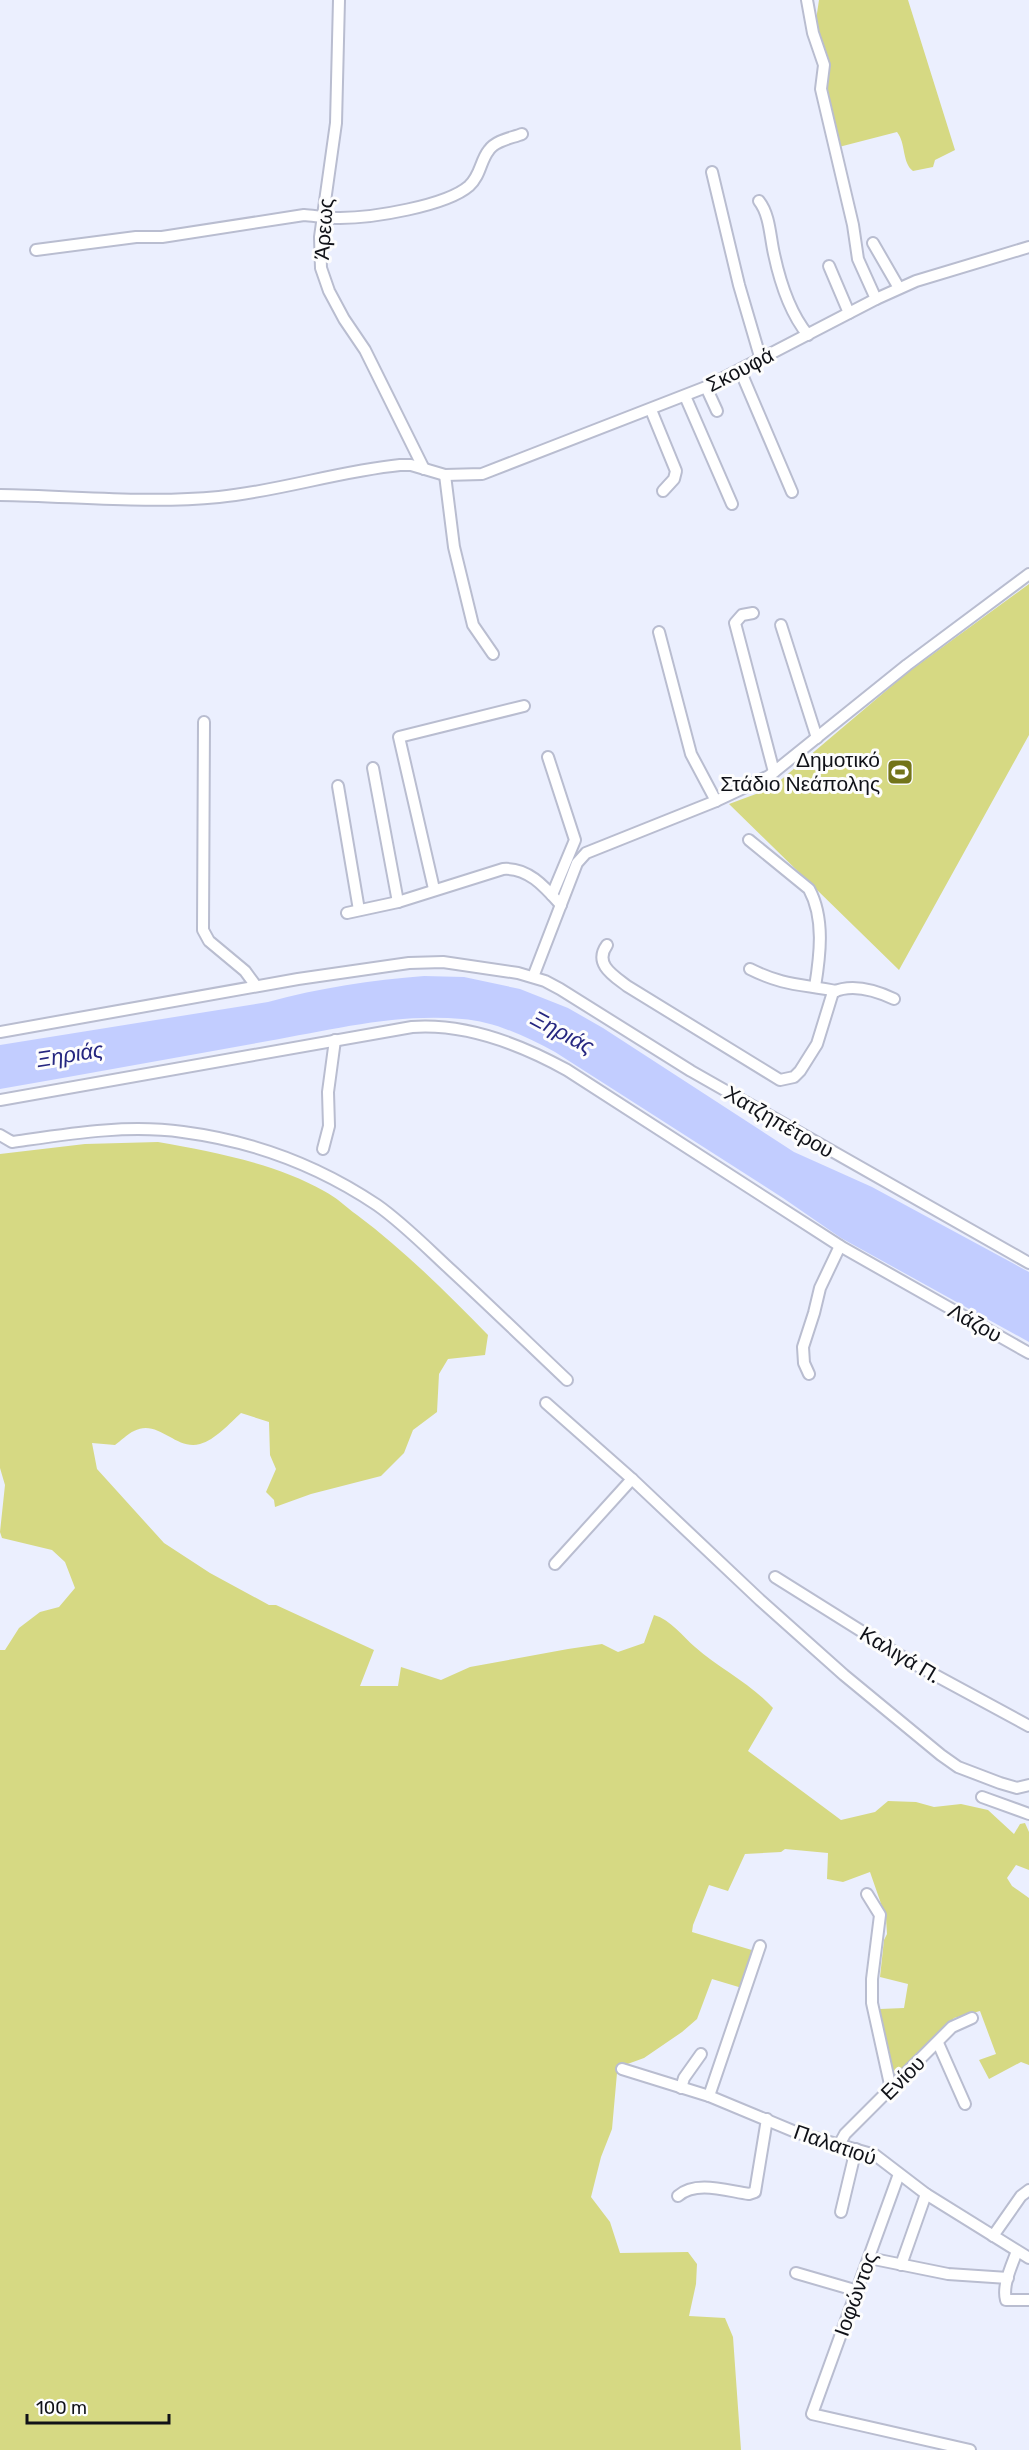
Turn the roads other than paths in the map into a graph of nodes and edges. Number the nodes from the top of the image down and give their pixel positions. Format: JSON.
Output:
{"nodes":[{"id":1,"x":339,"y":0,"type":"edge"},
{"id":2,"x":807,"y":0,"type":"edge"},
{"id":3,"x":522,"y":134,"type":"dead end"},
{"id":4,"x":712,"y":172,"type":"dead end"},
{"id":5,"x":759,"y":201,"type":"dead end"},
{"id":6,"x":322,"y":218,"type":"junction"},
{"id":7,"x":873,"y":243,"type":"dead end"},
{"id":8,"x":1029,"y":247,"type":"edge"},
{"id":9,"x":36,"y":250,"type":"dead end"},
{"id":10,"x":829,"y":266,"type":"dead end"},
{"id":11,"x":899,"y":288,"type":"junction"},
{"id":12,"x":876,"y":299,"type":"junction"},
{"id":13,"x":849,"y":313,"type":"junction"},
{"id":14,"x":808,"y":335,"type":"junction"},
{"id":15,"x":761,"y":360,"type":"junction"},
{"id":16,"x":740,"y":370,"type":"junction"},
{"id":17,"x":706,"y":387,"type":"junction"},
{"id":18,"x":686,"y":396,"type":"junction"},
{"id":19,"x":651,"y":410,"type":"junction"},
{"id":20,"x":717,"y":411,"type":"dead end"},
{"id":21,"x":424,"y":470,"type":"junction"},
{"id":22,"x":445,"y":475,"type":"junction"},
{"id":23,"x":663,"y":491,"type":"dead end"},
{"id":24,"x":792,"y":492,"type":"dead end"},
{"id":25,"x":0,"y":495,"type":"edge"},
{"id":26,"x":732,"y":504,"type":"dead end"},
{"id":27,"x":1029,"y":574,"type":"edge"},
{"id":28,"x":753,"y":613,"type":"dead end"},
{"id":29,"x":781,"y":624,"type":"dead end"},
{"id":30,"x":659,"y":632,"type":"dead end"},
{"id":31,"x":493,"y":654,"type":"dead end"},
{"id":32,"x":524,"y":706,"type":"dead end"},
{"id":33,"x":204,"y":722,"type":"dead end"},
{"id":34,"x":817,"y":738,"type":"junction"},
{"id":35,"x":548,"y":757,"type":"dead end"},
{"id":36,"x":372,"y":768,"type":"dead end"},
{"id":37,"x":774,"y":772,"type":"junction"},
{"id":38,"x":338,"y":786,"type":"dead end"},
{"id":39,"x":716,"y":801,"type":"junction"},
{"id":40,"x":749,"y":840,"type":"dead end"},
{"id":41,"x":434,"y":889,"type":"junction"},
{"id":42,"x":552,"y":895,"type":"junction"},
{"id":43,"x":398,"y":902,"type":"junction"},
{"id":44,"x":561,"y":905,"type":"junction"},
{"id":45,"x":359,"y":910,"type":"junction"},
{"id":46,"x":347,"y":913,"type":"dead end"},
{"id":47,"x":607,"y":945,"type":"dead end"},
{"id":48,"x":750,"y":969,"type":"dead end"},
{"id":49,"x":533,"y":977,"type":"junction"},
{"id":50,"x":256,"y":986,"type":"junction"},
{"id":51,"x":815,"y":987,"type":"junction"},
{"id":52,"x":836,"y":991,"type":"junction"},
{"id":53,"x":894,"y":999,"type":"dead end"},
{"id":54,"x":0,"y":1032,"type":"edge"},
{"id":55,"x":335,"y":1040,"type":"junction"},
{"id":56,"x":0,"y":1100,"type":"edge"},
{"id":57,"x":0,"y":1136,"type":"edge"},
{"id":58,"x":322,"y":1149,"type":"dead end"},
{"id":59,"x":840,"y":1246,"type":"junction"},
{"id":60,"x":1029,"y":1263,"type":"edge"},
{"id":61,"x":1029,"y":1353,"type":"edge"},
{"id":62,"x":809,"y":1374,"type":"dead end"},
{"id":63,"x":567,"y":1380,"type":"dead end"},
{"id":64,"x":546,"y":1403,"type":"dead end"},
{"id":65,"x":632,"y":1479,"type":"junction"},
{"id":66,"x":555,"y":1564,"type":"dead end"},
{"id":67,"x":775,"y":1577,"type":"dead end"},
{"id":68,"x":1029,"y":1726,"type":"edge"},
{"id":69,"x":1029,"y":1785,"type":"edge"},
{"id":70,"x":982,"y":1797,"type":"dead end"},
{"id":71,"x":1029,"y":1814,"type":"edge"},
{"id":72,"x":867,"y":1894,"type":"dead end"},
{"id":73,"x":760,"y":1946,"type":"dead end"},
{"id":74,"x":972,"y":2018,"type":"dead end"},
{"id":75,"x":938,"y":2043,"type":"junction"},
{"id":76,"x":701,"y":2054,"type":"dead end"},
{"id":77,"x":622,"y":2069,"type":"dead end"},
{"id":78,"x":681,"y":2088,"type":"junction"},
{"id":79,"x":891,"y":2089,"type":"junction"},
{"id":80,"x":709,"y":2096,"type":"junction"},
{"id":81,"x":965,"y":2104,"type":"dead end"},
{"id":82,"x":767,"y":2119,"type":"junction"},
{"id":83,"x":839,"y":2145,"type":"junction"},
{"id":84,"x":856,"y":2149,"type":"junction"},
{"id":85,"x":899,"y":2174,"type":"junction"},
{"id":86,"x":1029,"y":2190,"type":"edge"},
{"id":87,"x":926,"y":2194,"type":"junction"},
{"id":88,"x":678,"y":2196,"type":"dead end"},
{"id":89,"x":841,"y":2212,"type":"dead end"},
{"id":90,"x":993,"y":2236,"type":"junction"},
{"id":91,"x":1017,"y":2251,"type":"junction"},
{"id":92,"x":869,"y":2258,"type":"junction"},
{"id":93,"x":1029,"y":2258,"type":"edge"},
{"id":94,"x":901,"y":2265,"type":"junction"},
{"id":95,"x":796,"y":2273,"type":"dead end"},
{"id":96,"x":1008,"y":2278,"type":"junction"},
{"id":97,"x":858,"y":2291,"type":"junction"},
{"id":98,"x":1029,"y":2300,"type":"edge"},
{"id":99,"x":970,"y":2450,"type":"edge"}],
"edges":[{"from":1,"to":6,"type":"street","name":"Άρεως"},
{"from":2,"to":12,"type":"street"},
{"from":3,"to":6,"type":"street"},
{"from":4,"to":15,"type":"street"},
{"from":5,"to":14,"type":"street"},
{"from":6,"to":9,"type":"street"},
{"from":6,"to":21,"type":"street","name":"Άρεως"},
{"from":7,"to":11,"type":"street"},
{"from":8,"to":11,"type":"street","name":"Σκουφά"},
{"from":10,"to":13,"type":"street"},
{"from":11,"to":12,"type":"street","name":"Σκουφά"},
{"from":12,"to":13,"type":"street","name":"Σκουφά"},
{"from":13,"to":14,"type":"street","name":"Σκουφά"},
{"from":14,"to":15,"type":"street","name":"Σκουφά"},
{"from":15,"to":16,"type":"street","name":"Σκουφά"},
{"from":16,"to":17,"type":"street","name":"Σκουφά"},
{"from":16,"to":24,"type":"street"},
{"from":17,"to":18,"type":"street","name":"Σκουφά"},
{"from":17,"to":20,"type":"street"},
{"from":18,"to":19,"type":"street","name":"Σκουφά"},
{"from":18,"to":26,"type":"street"},
{"from":19,"to":22,"type":"street","name":"Σκουφά"},
{"from":19,"to":23,"type":"street"},
{"from":21,"to":22,"type":"street","name":"Σκουφά"},
{"from":21,"to":25,"type":"street","name":"Σκουφά"},
{"from":22,"to":31,"type":"street"},
{"from":27,"to":34,"type":"street"},
{"from":28,"to":37,"type":"street"},
{"from":29,"to":34,"type":"street"},
{"from":30,"to":39,"type":"street"},
{"from":32,"to":41,"type":"street"},
{"from":33,"to":50,"type":"street"},
{"from":34,"to":37,"type":"street"},
{"from":35,"to":42,"type":"street"},
{"from":36,"to":43,"type":"street"},
{"from":37,"to":39,"type":"street"},
{"from":38,"to":45,"type":"street"},
{"from":39,"to":44,"type":"street"},
{"from":40,"to":51,"type":"street"},
{"from":41,"to":42,"type":"street"},
{"from":41,"to":43,"type":"street"},
{"from":42,"to":44,"type":"street"},
{"from":43,"to":45,"type":"street"},
{"from":44,"to":49,"type":"street"},
{"from":45,"to":46,"type":"street"},
{"from":47,"to":52,"type":"street"},
{"from":48,"to":51,"type":"street"},
{"from":49,"to":50,"type":"street","name":"Χατζηπέτρου"},
{"from":49,"to":60,"type":"street","name":"Χατζηπέτρου"},
{"from":50,"to":54,"type":"street","name":"Χατζηπέτρου"},
{"from":51,"to":52,"type":"street"},
{"from":52,"to":53,"type":"street"},
{"from":55,"to":56,"type":"street","name":"Λάζου"},
{"from":55,"to":58,"type":"street"},
{"from":55,"to":59,"type":"street","name":"Λάζου"},
{"from":57,"to":63,"type":"street"},
{"from":59,"to":61,"type":"street","name":"Λάζου"},
{"from":59,"to":62,"type":"street"},
{"from":64,"to":65,"type":"street"},
{"from":65,"to":66,"type":"street"},
{"from":65,"to":69,"type":"street"},
{"from":67,"to":68,"type":"street","name":"Καλιγά Π."},
{"from":70,"to":71,"type":"street"},
{"from":72,"to":79,"type":"street"},
{"from":73,"to":80,"type":"street"},
{"from":74,"to":75,"type":"street","name":"Ενίου"},
{"from":75,"to":79,"type":"street","name":"Ενίου"},
{"from":75,"to":81,"type":"street"},
{"from":76,"to":78,"type":"street"},
{"from":77,"to":78,"type":"street","name":"Παλατιού"},
{"from":78,"to":80,"type":"street","name":"Παλατιού"},
{"from":79,"to":83,"type":"street","name":"Ενίου"},
{"from":80,"to":82,"type":"street","name":"Παλατιού"},
{"from":82,"to":83,"type":"street","name":"Παλατιού"},
{"from":82,"to":88,"type":"street"},
{"from":83,"to":84,"type":"street","name":"Παλατιού"},
{"from":84,"to":85,"type":"street","name":"Παλατιού"},
{"from":84,"to":89,"type":"street"},
{"from":85,"to":87,"type":"street","name":"Παλατιού"},
{"from":85,"to":92,"type":"street","name":"Ιοφώντος"},
{"from":86,"to":90,"type":"street"},
{"from":87,"to":90,"type":"street","name":"Παλατιού"},
{"from":87,"to":94,"type":"street"},
{"from":90,"to":91,"type":"street","name":"Παλατιού"},
{"from":91,"to":93,"type":"street","name":"Παλατιού"},
{"from":91,"to":96,"type":"street"},
{"from":92,"to":94,"type":"street"},
{"from":92,"to":97,"type":"street","name":"Ιοφώντος"},
{"from":94,"to":96,"type":"street"},
{"from":95,"to":97,"type":"street"},
{"from":96,"to":98,"type":"street"},
{"from":97,"to":99,"type":"street","name":"Ιοφώντος"}]}
